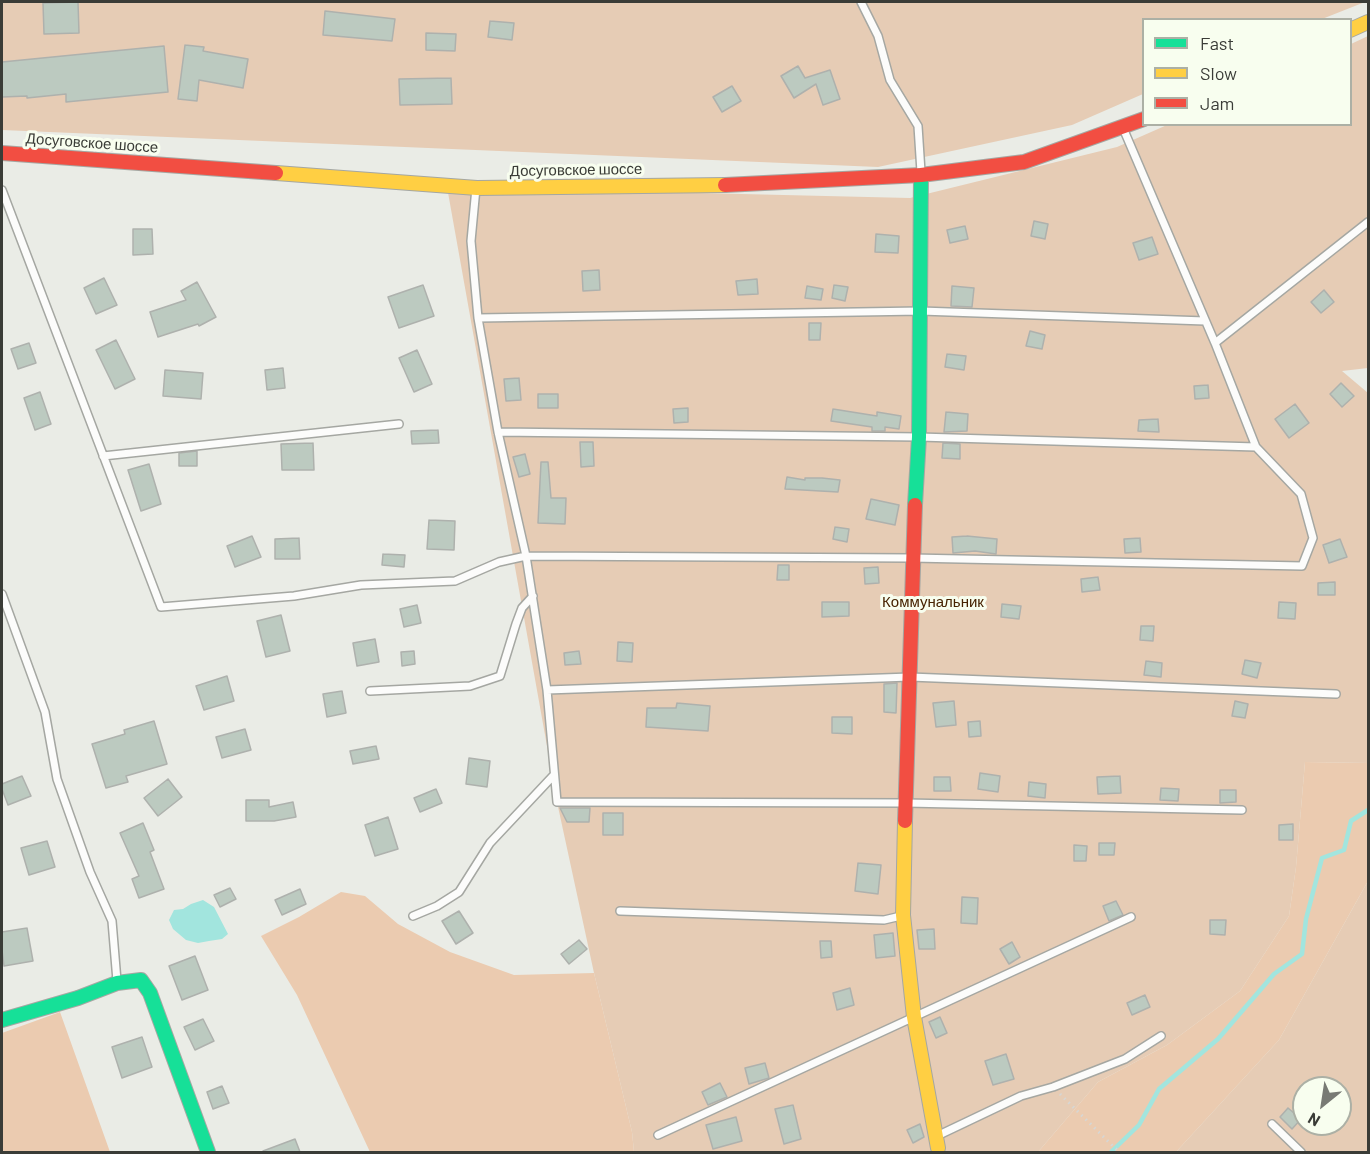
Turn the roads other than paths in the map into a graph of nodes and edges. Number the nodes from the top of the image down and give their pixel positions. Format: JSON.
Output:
{"nodes":[{"id":1,"x":861,"y":2,"type":"edge"},
{"id":2,"x":1368,"y":22,"type":"edge"},
{"id":3,"x":1352,"y":29,"type":"edge"},
{"id":4,"x":1142,"y":119,"type":"edge"},
{"id":5,"x":1123,"y":128,"type":"junction"},
{"id":6,"x":2,"y":153,"type":"edge"},
{"id":7,"x":921,"y":175,"type":"junction"},
{"id":8,"x":477,"y":188,"type":"junction"},
{"id":9,"x":2,"y":190,"type":"edge"},
{"id":10,"x":1368,"y":222,"type":"edge"},
{"id":11,"x":921,"y":311,"type":"junction"},
{"id":12,"x":478,"y":318,"type":"junction"},
{"id":13,"x":1205,"y":321,"type":"junction"},
{"id":14,"x":1215,"y":343,"type":"junction"},
{"id":15,"x":399,"y":424,"type":"dead end"},
{"id":16,"x":498,"y":432,"type":"junction"},
{"id":17,"x":919,"y":437,"type":"junction"},
{"id":18,"x":1256,"y":447,"type":"junction"},
{"id":19,"x":103,"y":456,"type":"junction"},
{"id":20,"x":526,"y":556,"type":"junction"},
{"id":21,"x":912,"y":558,"type":"junction"},
{"id":22,"x":2,"y":594,"type":"edge"},
{"id":23,"x":532,"y":596,"type":"junction"},
{"id":24,"x":910,"y":677,"type":"junction"},
{"id":25,"x":547,"y":690,"type":"junction"},
{"id":26,"x":370,"y":691,"type":"dead end"},
{"id":27,"x":1336,"y":694,"type":"dead end"},
{"id":28,"x":557,"y":802,"type":"junction"},
{"id":29,"x":906,"y":803,"type":"junction"},
{"id":30,"x":1242,"y":810,"type":"dead end"},
{"id":31,"x":620,"y":911,"type":"dead end"},
{"id":32,"x":903,"y":915,"type":"junction"},
{"id":33,"x":413,"y":916,"type":"dead end"},
{"id":34,"x":1131,"y":917,"type":"dead end"},
{"id":35,"x":117,"y":983,"type":"junction"},
{"id":36,"x":914,"y":1017,"type":"junction"},
{"id":37,"x":2,"y":1020,"type":"edge"},
{"id":38,"x":1161,"y":1036,"type":"dead end"},
{"id":39,"x":1272,"y":1124,"type":"dead end"},
{"id":40,"x":658,"y":1135,"type":"dead end"},
{"id":41,"x":937,"y":1147,"type":"edge"},
{"id":42,"x":208,"y":1152,"type":"edge"},
{"id":43,"x":1301,"y":1152,"type":"edge"}],
"edges":[{"from":1,"to":7,"type":"lane"},
{"from":2,"to":3,"type":"street"},
{"from":4,"to":5,"type":"street","name":"Досуговское шоссе"},
{"from":5,"to":7,"type":"street","name":"Досуговское шоссе"},
{"from":5,"to":13,"type":"lane"},
{"from":6,"to":8,"type":"street","name":"Досуговское шоссе"},
{"from":7,"to":8,"type":"street","name":"Досуговское шоссе"},
{"from":7,"to":11,"type":"street"},
{"from":8,"to":12,"type":"lane"},
{"from":9,"to":19,"type":"lane"},
{"from":10,"to":14,"type":"lane"},
{"from":11,"to":12,"type":"lane"},
{"from":11,"to":13,"type":"lane"},
{"from":11,"to":17,"type":"street"},
{"from":12,"to":16,"type":"lane"},
{"from":13,"to":14,"type":"lane"},
{"from":14,"to":18,"type":"lane"},
{"from":15,"to":19,"type":"lane"},
{"from":16,"to":17,"type":"lane"},
{"from":16,"to":20,"type":"lane"},
{"from":17,"to":18,"type":"lane"},
{"from":17,"to":21,"type":"street"},
{"from":18,"to":21,"type":"lane"},
{"from":19,"to":20,"type":"lane"},
{"from":20,"to":21,"type":"lane"},
{"from":20,"to":23,"type":"lane"},
{"from":21,"to":24,"type":"street"},
{"from":22,"to":35,"type":"lane"},
{"from":23,"to":25,"type":"lane"},
{"from":23,"to":26,"type":"lane"},
{"from":24,"to":25,"type":"lane"},
{"from":24,"to":27,"type":"lane"},
{"from":24,"to":29,"type":"street"},
{"from":25,"to":28,"type":"lane"},
{"from":28,"to":29,"type":"lane"},
{"from":28,"to":33,"type":"lane"},
{"from":29,"to":30,"type":"lane"},
{"from":29,"to":32,"type":"street"},
{"from":31,"to":32,"type":"lane"},
{"from":32,"to":36,"type":"street"},
{"from":34,"to":36,"type":"lane"},
{"from":35,"to":37,"type":"street"},
{"from":35,"to":42,"type":"street"},
{"from":36,"to":40,"type":"lane"},
{"from":36,"to":41,"type":"street"},
{"from":38,"to":41,"type":"lane"},
{"from":39,"to":43,"type":"lane"}]}
